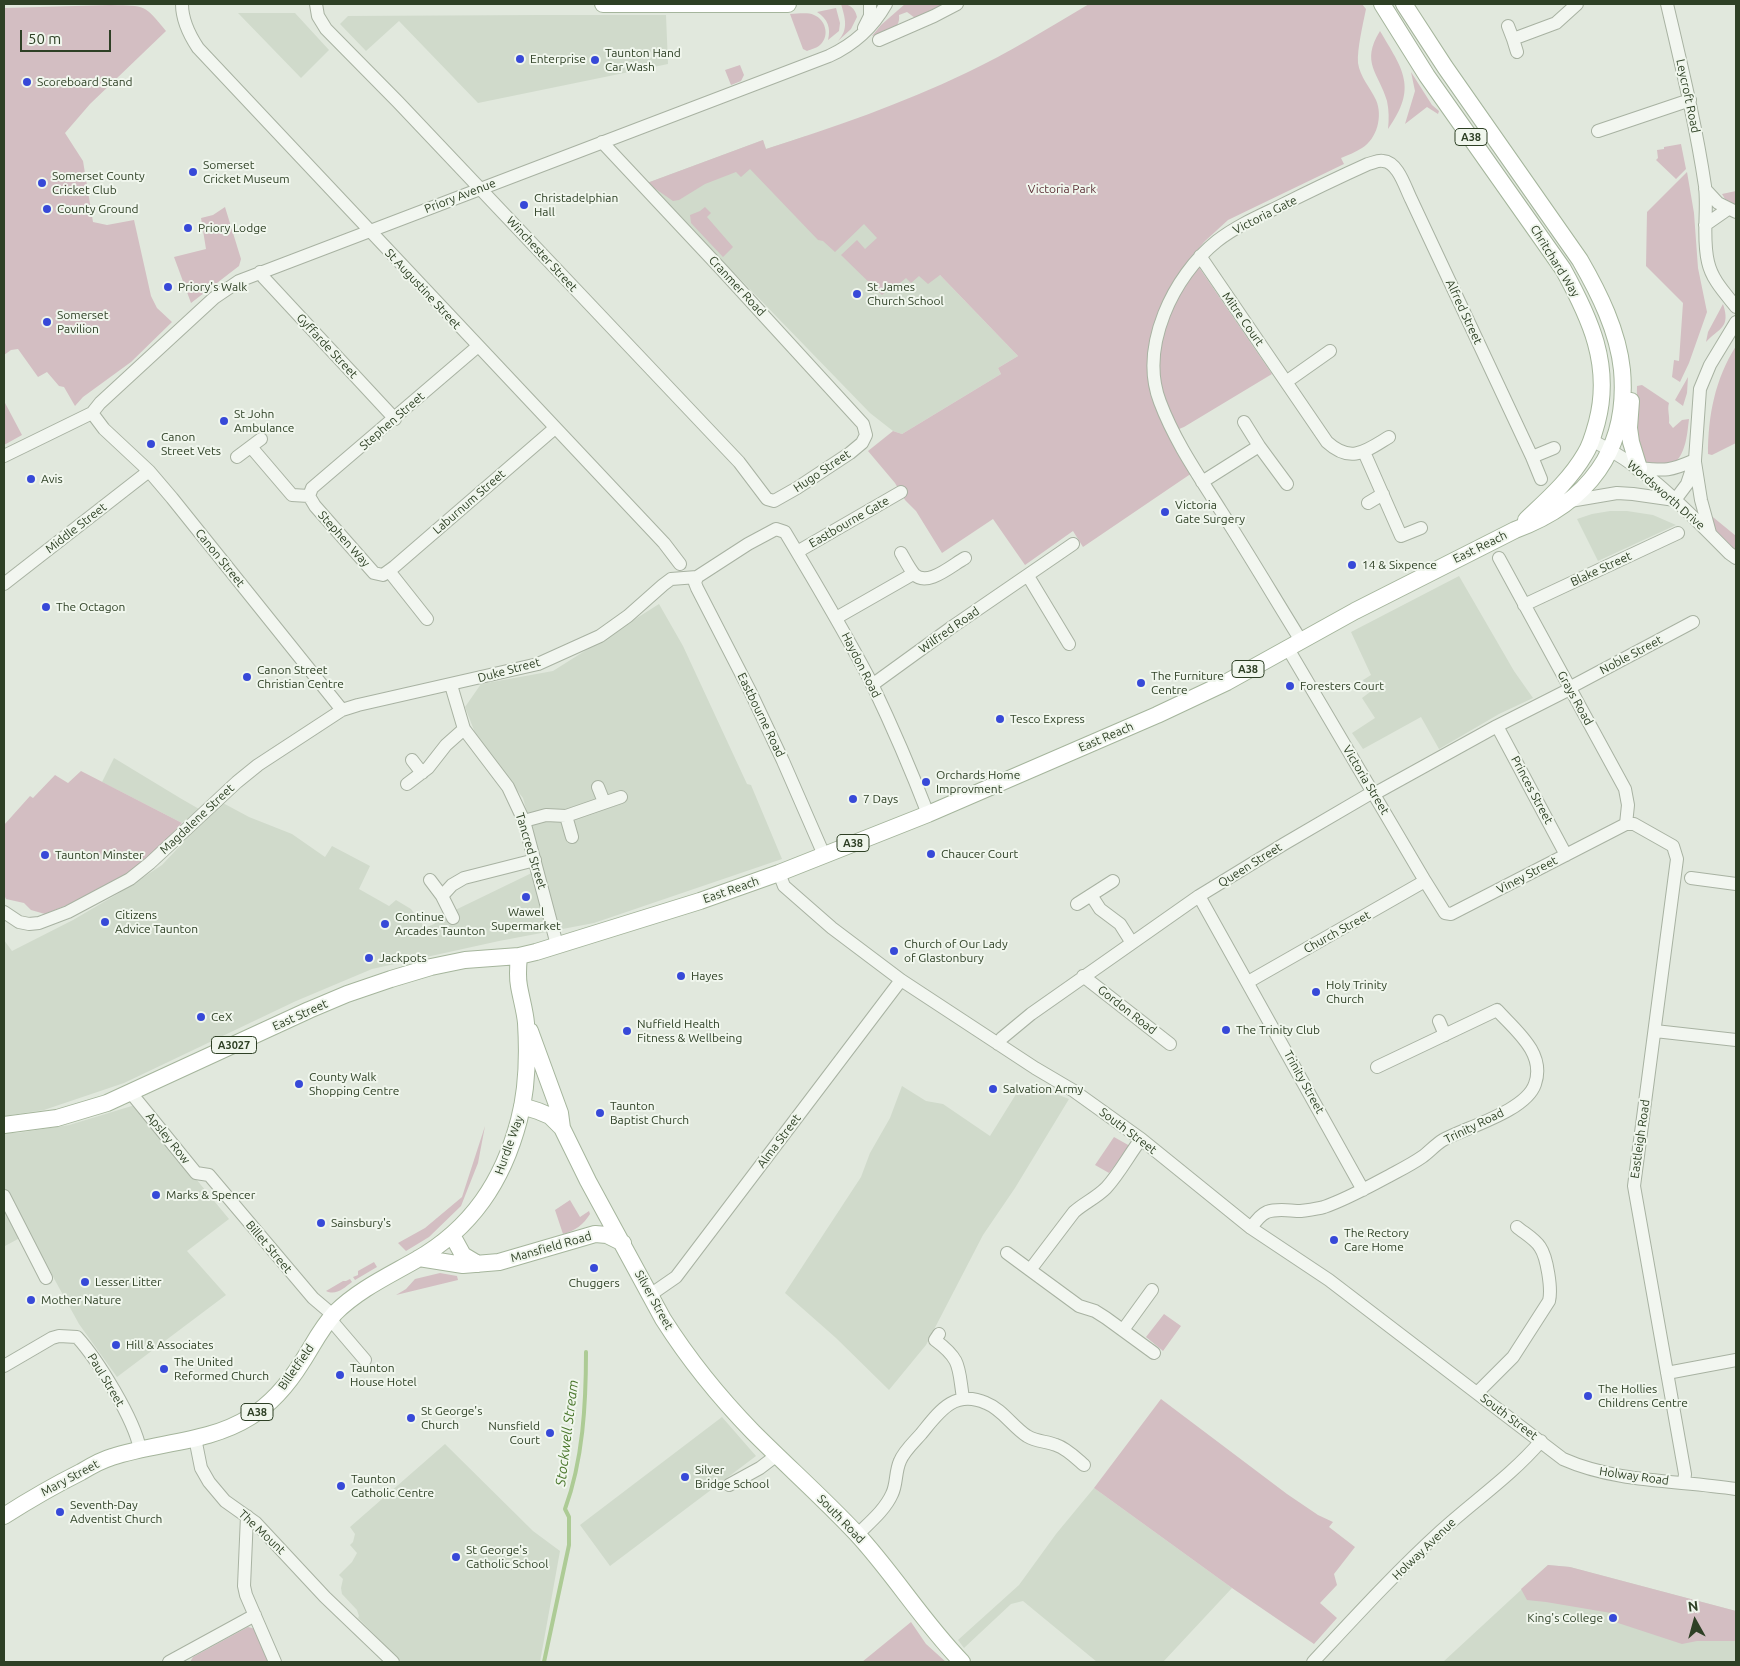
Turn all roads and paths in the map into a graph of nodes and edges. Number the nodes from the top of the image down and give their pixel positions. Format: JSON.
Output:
{"nodes":[{"id":1,"x":182,"y":4,"type":"edge"},
{"id":2,"x":316,"y":4,"type":"edge"},
{"id":3,"x":603,"y":4,"type":"edge"},
{"id":4,"x":788,"y":4,"type":"edge"},
{"id":5,"x":870,"y":4,"type":"edge"},
{"id":6,"x":886,"y":4,"type":"edge"},
{"id":7,"x":957,"y":4,"type":"edge"},
{"id":8,"x":1382,"y":4,"type":"edge"},
{"id":9,"x":1404,"y":4,"type":"edge"},
{"id":10,"x":1577,"y":4,"type":"edge"},
{"id":11,"x":1667,"y":4,"type":"edge"},
{"id":12,"x":1508,"y":26,"type":"dead end"},
{"id":13,"x":862,"y":33,"type":"junction"},
{"id":14,"x":1513,"y":39,"type":"junction"},
{"id":15,"x":879,"y":40,"type":"dead end"},
{"id":16,"x":1517,"y":52,"type":"dead end"},
{"id":17,"x":1690,"y":100,"type":"junction"},
{"id":18,"x":1598,"y":131,"type":"dead end"},
{"id":19,"x":602,"y":142,"type":"junction"},
{"id":20,"x":1396,"y":169,"type":"joint"},
{"id":21,"x":480,"y":188,"type":"junction"},
{"id":22,"x":1705,"y":188,"type":"junction"},
{"id":23,"x":1732,"y":211,"type":"edge"},
{"id":24,"x":1705,"y":225,"type":"junction"},
{"id":25,"x":368,"y":231,"type":"junction"},
{"id":26,"x":1200,"y":256,"type":"junction"},
{"id":27,"x":260,"y":272,"type":"junction"},
{"id":28,"x":1596,"y":286,"type":"junction"},
{"id":29,"x":1736,"y":307,"type":"edge"},
{"id":30,"x":1736,"y":322,"type":"edge"},
{"id":31,"x":478,"y":347,"type":"junction"},
{"id":32,"x":1330,"y":352,"type":"dead end"},
{"id":33,"x":1286,"y":382,"type":"junction"},
{"id":34,"x":92,"y":413,"type":"junction"},
{"id":35,"x":395,"y":418,"type":"junction"},
{"id":36,"x":1244,"y":422,"type":"dead end"},
{"id":37,"x":555,"y":428,"type":"junction"},
{"id":38,"x":866,"y":435,"type":"joint"},
{"id":39,"x":1389,"y":437,"type":"dead end"},
{"id":40,"x":1591,"y":440,"type":"junction"},
{"id":41,"x":1259,"y":446,"type":"junction"},
{"id":42,"x":1554,"y":448,"type":"dead end"},
{"id":43,"x":1611,"y":450,"type":"junction"},
{"id":44,"x":1364,"y":452,"type":"junction"},
{"id":45,"x":4,"y":456,"type":"edge"},
{"id":46,"x":1532,"y":457,"type":"junction"},
{"id":47,"x":236,"y":458,"type":"dead end"},
{"id":48,"x":1695,"y":460,"type":"junction"},
{"id":49,"x":1639,"y":468,"type":"junction"},
{"id":50,"x":149,"y":471,"type":"junction"},
{"id":51,"x":1540,"y":479,"type":"dead end"},
{"id":52,"x":1202,"y":482,"type":"junction"},
{"id":53,"x":1287,"y":484,"type":"dead end"},
{"id":54,"x":901,"y":492,"type":"dead end"},
{"id":55,"x":1384,"y":494,"type":"junction"},
{"id":56,"x":309,"y":496,"type":"junction"},
{"id":57,"x":1675,"y":500,"type":"junction"},
{"id":58,"x":1570,"y":501,"type":"junction"},
{"id":59,"x":774,"y":502,"type":"joint"},
{"id":60,"x":1368,"y":503,"type":"dead end"},
{"id":61,"x":1421,"y":528,"type":"dead end"},
{"id":62,"x":1515,"y":530,"type":"junction"},
{"id":63,"x":1678,"y":533,"type":"dead end"},
{"id":64,"x":1710,"y":534,"type":"junction"},
{"id":65,"x":1073,"y":544,"type":"dead end"},
{"id":66,"x":797,"y":552,"type":"junction"},
{"id":67,"x":901,"y":553,"type":"dead end"},
{"id":68,"x":964,"y":558,"type":"dead end"},
{"id":69,"x":1499,"y":558,"type":"dead end"},
{"id":70,"x":1736,"y":558,"type":"edge"},
{"id":71,"x":680,"y":564,"type":"dead end"},
{"id":72,"x":386,"y":573,"type":"junction"},
{"id":73,"x":914,"y":574,"type":"junction"},
{"id":74,"x":1028,"y":576,"type":"junction"},
{"id":75,"x":691,"y":577,"type":"junction"},
{"id":76,"x":4,"y":584,"type":"edge"},
{"id":77,"x":1524,"y":605,"type":"junction"},
{"id":78,"x":836,"y":618,"type":"junction"},
{"id":79,"x":426,"y":619,"type":"dead end"},
{"id":80,"x":1692,"y":622,"type":"dead end"},
{"id":81,"x":1294,"y":643,"type":"junction"},
{"id":82,"x":1069,"y":644,"type":"dead end"},
{"id":83,"x":451,"y":685,"type":"junction"},
{"id":84,"x":872,"y":685,"type":"junction"},
{"id":85,"x":1570,"y":688,"type":"junction"},
{"id":86,"x":342,"y":710,"type":"junction"},
{"id":87,"x":1497,"y":726,"type":"junction"},
{"id":88,"x":464,"y":729,"type":"junction"},
{"id":89,"x":412,"y":760,"type":"dead end"},
{"id":90,"x":422,"y":773,"type":"junction"},
{"id":91,"x":407,"y":784,"type":"dead end"},
{"id":92,"x":598,"y":787,"type":"dead end"},
{"id":93,"x":1373,"y":793,"type":"junction"},
{"id":94,"x":621,"y":797,"type":"dead end"},
{"id":95,"x":604,"y":802,"type":"junction"},
{"id":96,"x":928,"y":814,"type":"junction"},
{"id":97,"x":566,"y":816,"type":"junction"},
{"id":98,"x":524,"y":821,"type":"junction"},
{"id":99,"x":1626,"y":824,"type":"junction"},
{"id":100,"x":572,"y":836,"type":"dead end"},
{"id":101,"x":824,"y":855,"type":"junction"},
{"id":102,"x":1566,"y":855,"type":"junction"},
{"id":103,"x":535,"y":860,"type":"junction"},
{"id":104,"x":779,"y":873,"type":"junction"},
{"id":105,"x":1691,"y":878,"type":"dead end"},
{"id":106,"x":430,"y":880,"type":"dead end"},
{"id":107,"x":1113,"y":881,"type":"dead end"},
{"id":108,"x":1425,"y":881,"type":"junction"},
{"id":109,"x":1736,"y":884,"type":"edge"},
{"id":110,"x":1091,"y":895,"type":"junction"},
{"id":111,"x":442,"y":896,"type":"junction"},
{"id":112,"x":1199,"y":896,"type":"junction"},
{"id":113,"x":1077,"y":904,"type":"dead end"},
{"id":114,"x":4,"y":912,"type":"edge"},
{"id":115,"x":1445,"y":914,"type":"joint"},
{"id":116,"x":453,"y":918,"type":"dead end"},
{"id":117,"x":1132,"y":943,"type":"junction"},
{"id":118,"x":557,"y":945,"type":"junction"},
{"id":119,"x":519,"y":956,"type":"junction"},
{"id":120,"x":1083,"y":976,"type":"junction"},
{"id":121,"x":901,"y":980,"type":"junction"},
{"id":122,"x":1248,"y":982,"type":"junction"},
{"id":123,"x":1439,"y":1021,"type":"dead end"},
{"id":124,"x":526,"y":1022,"type":"junction"},
{"id":125,"x":1655,"y":1031,"type":"junction"},
{"id":126,"x":1445,"y":1035,"type":"junction"},
{"id":127,"x":1736,"y":1040,"type":"edge"},
{"id":128,"x":998,"y":1044,"type":"junction"},
{"id":129,"x":1170,"y":1044,"type":"dead end"},
{"id":130,"x":1377,"y":1067,"type":"dead end"},
{"id":131,"x":131,"y":1093,"type":"junction"},
{"id":132,"x":522,"y":1106,"type":"junction"},
{"id":133,"x":4,"y":1125,"type":"edge"},
{"id":134,"x":562,"y":1128,"type":"junction"},
{"id":135,"x":1141,"y":1139,"type":"junction"},
{"id":136,"x":209,"y":1175,"type":"joint"},
{"id":137,"x":1363,"y":1190,"type":"junction"},
{"id":138,"x":4,"y":1196,"type":"edge"},
{"id":139,"x":604,"y":1210,"type":"junction"},
{"id":140,"x":1517,"y":1226,"type":"dead end"},
{"id":141,"x":1251,"y":1228,"type":"junction"},
{"id":142,"x":595,"y":1234,"type":"junction"},
{"id":143,"x":452,"y":1236,"type":"junction"},
{"id":144,"x":623,"y":1243,"type":"junction"},
{"id":145,"x":1007,"y":1253,"type":"dead end"},
{"id":146,"x":419,"y":1258,"type":"junction"},
{"id":147,"x":478,"y":1264,"type":"junction"},
{"id":148,"x":1030,"y":1270,"type":"junction"},
{"id":149,"x":46,"y":1278,"type":"dead end"},
{"id":150,"x":1152,"y":1290,"type":"dead end"},
{"id":151,"x":650,"y":1296,"type":"junction"},
{"id":152,"x":332,"y":1317,"type":"junction"},
{"id":153,"x":1123,"y":1330,"type":"junction"},
{"id":154,"x":939,"y":1334,"type":"dead end"},
{"id":155,"x":1154,"y":1353,"type":"dead end"},
{"id":156,"x":365,"y":1360,"type":"dead end"},
{"id":157,"x":1736,"y":1360,"type":"edge"},
{"id":158,"x":4,"y":1366,"type":"edge"},
{"id":159,"x":1667,"y":1373,"type":"junction"},
{"id":160,"x":711,"y":1385,"type":"joint"},
{"id":161,"x":1476,"y":1393,"type":"junction"},
{"id":162,"x":963,"y":1398,"type":"junction"},
{"id":163,"x":195,"y":1438,"type":"junction"},
{"id":164,"x":1540,"y":1441,"type":"junction"},
{"id":165,"x":140,"y":1450,"type":"junction"},
{"id":166,"x":777,"y":1456,"type":"junction"},
{"id":167,"x":1084,"y":1465,"type":"dead end"},
{"id":168,"x":1684,"y":1483,"type":"junction"},
{"id":169,"x":728,"y":1485,"type":"dead end"},
{"id":170,"x":1736,"y":1489,"type":"edge"},
{"id":171,"x":4,"y":1516,"type":"edge"},
{"id":172,"x":247,"y":1516,"type":"junction"},
{"id":173,"x":857,"y":1534,"type":"junction"},
{"id":174,"x":255,"y":1615,"type":"junction"},
{"id":175,"x":169,"y":1662,"type":"edge"},
{"id":176,"x":275,"y":1662,"type":"edge"},
{"id":177,"x":393,"y":1662,"type":"edge"},
{"id":178,"x":962,"y":1662,"type":"edge"},
{"id":179,"x":1313,"y":1662,"type":"edge"}],
"edges":[{"from":1,"to":25,"type":"street","name":"St Augustine Street"},
{"from":2,"to":21,"type":"street","name":"Winchester Street"},
{"from":3,"to":4,"type":"main road"},
{"from":5,"to":13,"type":"street"},
{"from":6,"to":13,"type":"street","name":"Priory Avenue"},
{"from":7,"to":15,"type":"street"},
{"from":8,"to":40,"type":"main road","name":"Chritchard Way","number":"A38"},
{"from":9,"to":28,"type":"main road","name":"Chritchard Way","number":"A38"},
{"from":10,"to":14,"type":"street"},
{"from":11,"to":17,"type":"street","name":"Leycroft Road"},
{"from":12,"to":14,"type":"street"},
{"from":13,"to":19,"type":"street","name":"Priory Avenue"},
{"from":14,"to":16,"type":"street"},
{"from":17,"to":18,"type":"street"},
{"from":17,"to":22,"type":"street","name":"Leycroft Road"},
{"from":19,"to":21,"type":"street","name":"Priory Avenue"},
{"from":19,"to":38,"type":"street","name":"Cranmer Road"},
{"from":20,"to":26,"type":"street","name":"Victoria Gate"},
{"from":20,"to":46,"type":"street","name":"Alfred Street"},
{"from":21,"to":25,"type":"street","name":"Priory Avenue"},
{"from":21,"to":59,"type":"street","name":"Winchester Street"},
{"from":22,"to":23,"type":"street"},
{"from":22,"to":24,"type":"street","name":"Leycroft Road"},
{"from":23,"to":24,"type":"street"},
{"from":24,"to":29,"type":"street","name":"Leycroft Road"},
{"from":25,"to":27,"type":"street","name":"Priory Avenue"},
{"from":25,"to":31,"type":"street","name":"St Augustine Street"},
{"from":26,"to":33,"type":"street","name":"Mitre Court"},
{"from":26,"to":52,"type":"street","name":"Victoria Gate"},
{"from":27,"to":34,"type":"street","name":"Priory Avenue"},
{"from":27,"to":35,"type":"street","name":"Gyffarde Street"},
{"from":28,"to":43,"type":"main road","name":"Chritchard Way","number":"A38"},
{"from":28,"to":49,"type":"main road"},
{"from":30,"to":48,"type":"street"},
{"from":31,"to":35,"type":"street","name":"Stephen Street"},
{"from":31,"to":37,"type":"street","name":"St Augustine Street"},
{"from":32,"to":33,"type":"street"},
{"from":33,"to":44,"type":"street","name":"Mitre Court"},
{"from":34,"to":45,"type":"street"},
{"from":34,"to":50,"type":"street","name":"Canon Street"},
{"from":35,"to":56,"type":"street","name":"Stephen Street"},
{"from":36,"to":41,"type":"street"},
{"from":37,"to":71,"type":"street","name":"St Augustine Street"},
{"from":37,"to":72,"type":"street","name":"Laburnum Street"},
{"from":38,"to":59,"type":"street","name":"Hugo Street"},
{"from":39,"to":44,"type":"street"},
{"from":40,"to":43,"type":"street","name":"Wordsworth Drive"},
{"from":40,"to":62,"type":"main road","name":"Chritchard Way","number":"A38"},
{"from":41,"to":52,"type":"street"},
{"from":41,"to":53,"type":"street"},
{"from":42,"to":46,"type":"street"},
{"from":43,"to":49,"type":"street","name":"Wordsworth Drive"},
{"from":43,"to":58,"type":"main road","name":"Chritchard Way","number":"A38"},
{"from":44,"to":55,"type":"street"},
{"from":46,"to":51,"type":"street","name":"Alfred Street"},
{"from":47,"to":56,"type":"street"},
{"from":48,"to":49,"type":"street"},
{"from":48,"to":57,"type":"street"},
{"from":48,"to":64,"type":"street"},
{"from":49,"to":57,"type":"street","name":"Wordsworth Drive"},
{"from":50,"to":76,"type":"street","name":"Middle Street"},
{"from":50,"to":86,"type":"street","name":"Canon Street"},
{"from":52,"to":81,"type":"street","name":"Victoria Gate"},
{"from":54,"to":66,"type":"street","name":"Eastbourne Gate"},
{"from":55,"to":60,"type":"street"},
{"from":55,"to":61,"type":"street"},
{"from":56,"to":72,"type":"street","name":"Stephen Way"},
{"from":57,"to":58,"type":"street","name":"East Reach"},
{"from":57,"to":64,"type":"street","name":"Wordsworth Drive"},
{"from":58,"to":62,"type":"main road","name":"East Reach","number":"A38"},
{"from":62,"to":81,"type":"main road","name":"East Reach","number":"A38"},
{"from":63,"to":77,"type":"street","name":"Blake Street"},
{"from":64,"to":70,"type":"street","name":"Wordsworth Drive"},
{"from":65,"to":74,"type":"street","name":"Wilfred Road"},
{"from":66,"to":75,"type":"street","name":"Haydon Road"},
{"from":66,"to":78,"type":"street","name":"Haydon Road"},
{"from":67,"to":73,"type":"street"},
{"from":68,"to":73,"type":"street"},
{"from":69,"to":77,"type":"street","name":"Grays Road"},
{"from":72,"to":79,"type":"street","name":"Stephen Way"},
{"from":73,"to":78,"type":"street"},
{"from":74,"to":82,"type":"street"},
{"from":74,"to":84,"type":"street","name":"Wilfred Road"},
{"from":75,"to":83,"type":"street","name":"Duke Street"},
{"from":75,"to":101,"type":"street","name":"Eastbourne Road"},
{"from":77,"to":85,"type":"street","name":"Grays Road"},
{"from":78,"to":84,"type":"street","name":"Haydon Road"},
{"from":80,"to":85,"type":"street","name":"Noble Street"},
{"from":81,"to":93,"type":"street","name":"Victoria Street"},
{"from":81,"to":96,"type":"main road","name":"East Reach","number":"A38"},
{"from":83,"to":86,"type":"street","name":"Duke Street"},
{"from":83,"to":88,"type":"street","name":"Tancred Street"},
{"from":84,"to":96,"type":"street","name":"Haydon Road"},
{"from":85,"to":87,"type":"street","name":"Queen Street"},
{"from":85,"to":99,"type":"street","name":"Grays Road"},
{"from":86,"to":114,"type":"street","name":"Magdalene Street"},
{"from":87,"to":93,"type":"street","name":"Queen Street"},
{"from":87,"to":102,"type":"street","name":"Princes Street"},
{"from":88,"to":90,"type":"street"},
{"from":88,"to":98,"type":"street","name":"Tancred Street"},
{"from":89,"to":90,"type":"street"},
{"from":90,"to":91,"type":"street"},
{"from":92,"to":95,"type":"street"},
{"from":93,"to":108,"type":"street","name":"Victoria Street"},
{"from":93,"to":112,"type":"street","name":"Queen Street"},
{"from":94,"to":95,"type":"street"},
{"from":95,"to":97,"type":"street"},
{"from":96,"to":101,"type":"main road","name":"East Reach","number":"A38"},
{"from":97,"to":98,"type":"street"},
{"from":97,"to":100,"type":"street"},
{"from":98,"to":103,"type":"street","name":"Tancred Street"},
{"from":99,"to":102,"type":"street","name":"Viney Street"},
{"from":99,"to":125,"type":"street","name":"Eastleigh Road"},
{"from":101,"to":104,"type":"main road","name":"East Reach","number":"A38"},
{"from":102,"to":115,"type":"street","name":"Viney Street"},
{"from":103,"to":111,"type":"street"},
{"from":103,"to":118,"type":"street","name":"Tancred Street"},
{"from":104,"to":118,"type":"main road","name":"East Reach","number":"A38"},
{"from":104,"to":121,"type":"street","name":"South Street"},
{"from":105,"to":109,"type":"street"},
{"from":106,"to":111,"type":"street"},
{"from":107,"to":110,"type":"street"},
{"from":108,"to":115,"type":"street","name":"Victoria Street"},
{"from":108,"to":122,"type":"street","name":"Church Street"},
{"from":110,"to":113,"type":"street"},
{"from":110,"to":117,"type":"street"},
{"from":111,"to":116,"type":"street"},
{"from":112,"to":117,"type":"street","name":"Queen Street"},
{"from":112,"to":122,"type":"street","name":"Trinity Street"},
{"from":117,"to":120,"type":"street","name":"Queen Street"},
{"from":118,"to":119,"type":"main road","name":"East Reach","number":"A38"},
{"from":119,"to":124,"type":"main road","name":"Hurdle Way","number":"A38"},
{"from":119,"to":131,"type":"main road","name":"East Street","number":"A3027"},
{"from":120,"to":128,"type":"street","name":"Queen Street"},
{"from":120,"to":129,"type":"street","name":"Gordon Road"},
{"from":121,"to":128,"type":"street","name":"South Street"},
{"from":121,"to":151,"type":"street","name":"Alma Street"},
{"from":122,"to":137,"type":"street","name":"Trinity Street"},
{"from":123,"to":126,"type":"street"},
{"from":124,"to":132,"type":"main road","name":"Hurdle Way","number":"A38"},
{"from":124,"to":134,"type":"main road"},
{"from":125,"to":127,"type":"street"},
{"from":125,"to":159,"type":"street","name":"Eastleigh Road"},
{"from":126,"to":130,"type":"street","name":"Trinity Road"},
{"from":126,"to":137,"type":"street","name":"Trinity Road"},
{"from":128,"to":135,"type":"street","name":"South Street"},
{"from":131,"to":133,"type":"main road","name":"East Street","number":"A3027"},
{"from":131,"to":136,"type":"street","name":"Apsley Row"},
{"from":132,"to":134,"type":"main road","name":"Silver Street"},
{"from":132,"to":143,"type":"main road","name":"Hurdle Way","number":"A38"},
{"from":134,"to":139,"type":"main road","name":"Silver Street"},
{"from":135,"to":141,"type":"street","name":"South Street"},
{"from":135,"to":148,"type":"street"},
{"from":136,"to":152,"type":"street","name":"Billet Street"},
{"from":137,"to":141,"type":"street","name":"Trinity Road"},
{"from":138,"to":149,"type":"street"},
{"from":139,"to":142,"type":"main road"},
{"from":139,"to":144,"type":"main road","name":"Silver Street"},
{"from":140,"to":161,"type":"street","name":"South Street"},
{"from":141,"to":161,"type":"street","name":"South Street"},
{"from":142,"to":144,"type":"main road","name":"Mansfield Road"},
{"from":142,"to":147,"type":"main road","name":"Mansfield Road"},
{"from":143,"to":146,"type":"main road","name":"Hurdle Way","number":"A38"},
{"from":143,"to":147,"type":"main road"},
{"from":144,"to":151,"type":"main road","name":"Silver Street"},
{"from":145,"to":148,"type":"street"},
{"from":146,"to":147,"type":"main road","name":"Mansfield Road"},
{"from":146,"to":152,"type":"main road","name":"Hurdle Way","number":"A38"},
{"from":148,"to":153,"type":"street"},
{"from":150,"to":153,"type":"street"},
{"from":151,"to":160,"type":"main road","name":"Silver Street"},
{"from":152,"to":156,"type":"street","name":"Billet Street"},
{"from":152,"to":163,"type":"main road","name":"Billetfield","number":"A38"},
{"from":153,"to":155,"type":"street"},
{"from":154,"to":162,"type":"street"},
{"from":157,"to":159,"type":"street"},
{"from":158,"to":165,"type":"street","name":"Paul Street"},
{"from":159,"to":168,"type":"street","name":"Eastleigh Road"},
{"from":160,"to":166,"type":"main road","name":"South Road"},
{"from":161,"to":164,"type":"street","name":"South Street"},
{"from":162,"to":167,"type":"street"},
{"from":162,"to":173,"type":"street"},
{"from":163,"to":165,"type":"main road","name":"Billetfield","number":"A38"},
{"from":163,"to":172,"type":"street","name":"The Mount"},
{"from":164,"to":168,"type":"street","name":"Holway Road"},
{"from":164,"to":179,"type":"street","name":"Holway Avenue"},
{"from":165,"to":171,"type":"main road","name":"Mary Street","number":"A38"},
{"from":166,"to":169,"type":"street"},
{"from":166,"to":173,"type":"main road","name":"South Road"},
{"from":168,"to":170,"type":"street","name":"Holway Road"},
{"from":172,"to":174,"type":"street"},
{"from":172,"to":177,"type":"street","name":"The Mount"},
{"from":173,"to":178,"type":"main road","name":"South Road"},
{"from":174,"to":175,"type":"street"},
{"from":174,"to":176,"type":"street"}]}
